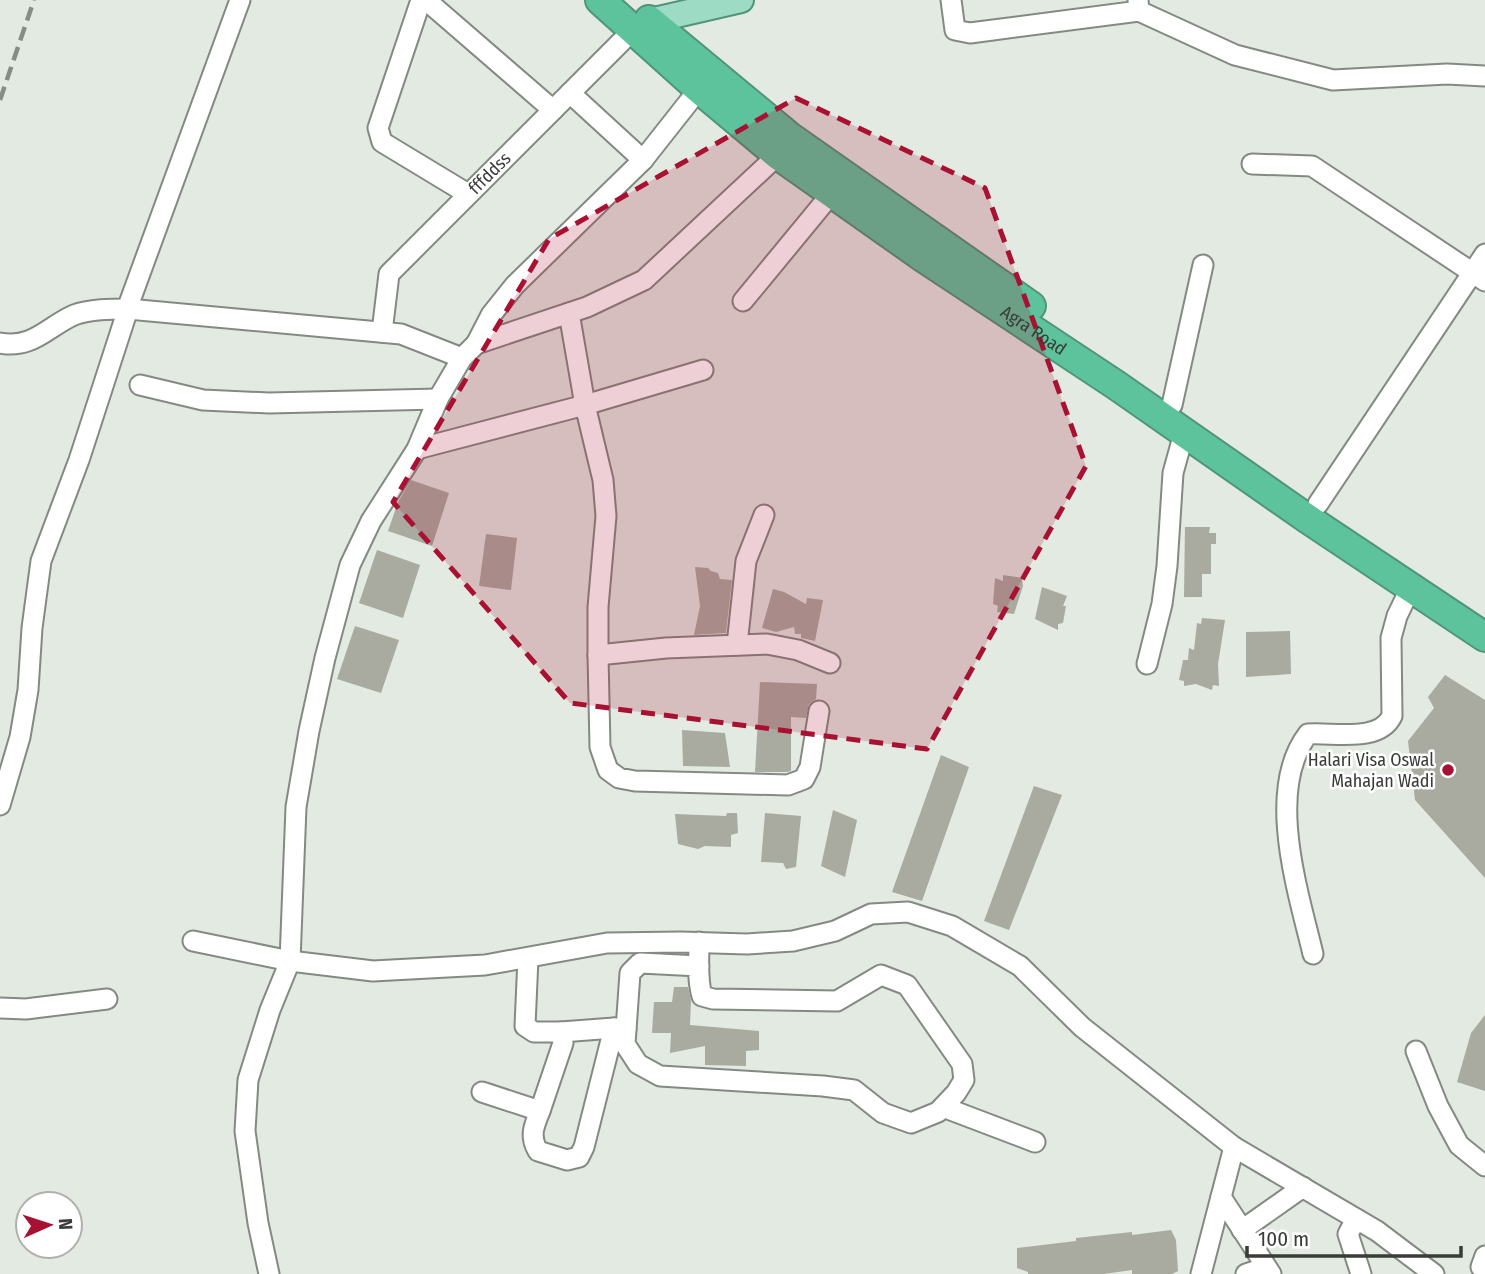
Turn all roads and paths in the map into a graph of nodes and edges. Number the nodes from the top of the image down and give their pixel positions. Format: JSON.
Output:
{"nodes":[{"id":1,"x":240,"y":0,"type":"edge"},
{"id":2,"x":421,"y":0,"type":"edge"},
{"id":3,"x":426,"y":0,"type":"edge"},
{"id":4,"x":600,"y":0,"type":"edge"},
{"id":5,"x":626,"y":0,"type":"edge"},
{"id":6,"x":741,"y":0,"type":"edge"},
{"id":7,"x":951,"y":0,"type":"edge"},
{"id":8,"x":1138,"y":6,"type":"edge"},
{"id":9,"x":641,"y":26,"type":"junction"},
{"id":10,"x":1485,"y":76,"type":"edge"},
{"id":11,"x":699,"y":89,"type":"junction"},
{"id":12,"x":570,"y":93,"type":"junction"},
{"id":13,"x":553,"y":110,"type":"junction"},
{"id":14,"x":784,"y":146,"type":"junction"},
{"id":15,"x":643,"y":160,"type":"junction"},
{"id":16,"x":1252,"y":164,"type":"dead end"},
{"id":17,"x":832,"y":193,"type":"junction"},
{"id":18,"x":468,"y":194,"type":"junction"},
{"id":19,"x":1485,"y":254,"type":"edge"},
{"id":20,"x":1203,"y":265,"type":"dead end"},
{"id":21,"x":1479,"y":277,"type":"edge"},
{"id":22,"x":743,"y":301,"type":"dead end"},
{"id":23,"x":127,"y":309,"type":"junction"},
{"id":24,"x":569,"y":313,"type":"junction"},
{"id":25,"x":382,"y":332,"type":"junction"},
{"id":26,"x":0,"y":343,"type":"edge"},
{"id":27,"x":469,"y":351,"type":"junction"},
{"id":28,"x":703,"y":370,"type":"dead end"},
{"id":29,"x":140,"y":385,"type":"dead end"},
{"id":30,"x":438,"y":399,"type":"junction"},
{"id":31,"x":585,"y":405,"type":"junction"},
{"id":32,"x":1172,"y":405,"type":"junction"},
{"id":33,"x":1184,"y":433,"type":"junction"},
{"id":34,"x":417,"y":449,"type":"junction"},
{"id":35,"x":1318,"y":504,"type":"junction"},
{"id":36,"x":764,"y":516,"type":"dead end"},
{"id":37,"x":1411,"y":587,"type":"junction"},
{"id":38,"x":1485,"y":618,"type":"edge"},
{"id":39,"x":1485,"y":637,"type":"edge"},
{"id":40,"x":737,"y":645,"type":"junction"},
{"id":41,"x":598,"y":655,"type":"junction"},
{"id":42,"x":830,"y":663,"type":"dead end"},
{"id":43,"x":1147,"y":664,"type":"dead end"},
{"id":44,"x":820,"y":711,"type":"dead end"},
{"id":45,"x":0,"y":805,"type":"edge"},
{"id":46,"x":193,"y":942,"type":"dead end"},
{"id":47,"x":699,"y":942,"type":"junction"},
{"id":48,"x":1313,"y":954,"type":"dead end"},
{"id":49,"x":528,"y":958,"type":"junction"},
{"id":50,"x":290,"y":961,"type":"junction"},
{"id":51,"x":699,"y":966,"type":"junction"},
{"id":52,"x":107,"y":999,"type":"dead end"},
{"id":53,"x":0,"y":1008,"type":"edge"},
{"id":54,"x":620,"y":1028,"type":"junction"},
{"id":55,"x":561,"y":1032,"type":"junction"},
{"id":56,"x":1416,"y":1051,"type":"dead end"},
{"id":57,"x":482,"y":1092,"type":"dead end"},
{"id":58,"x":943,"y":1107,"type":"junction"},
{"id":59,"x":540,"y":1111,"type":"junction"},
{"id":60,"x":1035,"y":1142,"type":"dead end"},
{"id":61,"x":1234,"y":1147,"type":"junction"},
{"id":62,"x":1485,"y":1166,"type":"edge"},
{"id":63,"x":1303,"y":1187,"type":"junction"},
{"id":64,"x":1221,"y":1197,"type":"junction"},
{"id":65,"x":1356,"y":1219,"type":"junction"},
{"id":66,"x":1242,"y":1230,"type":"junction"},
{"id":67,"x":269,"y":1274,"type":"edge"},
{"id":68,"x":1200,"y":1274,"type":"edge"},
{"id":69,"x":1246,"y":1274,"type":"edge"},
{"id":70,"x":1264,"y":1274,"type":"edge"},
{"id":71,"x":1271,"y":1274,"type":"edge"},
{"id":72,"x":1361,"y":1274,"type":"edge"},
{"id":73,"x":1434,"y":1274,"type":"edge"}],
"edges":[{"from":1,"to":23,"type":"street"},
{"from":2,"to":18,"type":"street"},
{"from":3,"to":13,"type":"street"},
{"from":4,"to":9,"type":"highway","name":"Agra Road"},
{"from":5,"to":9,"type":"highway"},
{"from":6,"to":9,"type":"main road"},
{"from":7,"to":8,"type":"street"},
{"from":8,"to":10,"type":"street"},
{"from":9,"to":11,"type":"highway","name":"Agra Road"},
{"from":9,"to":12,"type":"street","name":"fffddss"},
{"from":9,"to":14,"type":"highway","name":"Agra Road"},
{"from":11,"to":14,"type":"highway","name":"Agra Road"},
{"from":11,"to":15,"type":"street"},
{"from":12,"to":13,"type":"street","name":"fffddss"},
{"from":12,"to":15,"type":"street"},
{"from":13,"to":18,"type":"street","name":"fffddss"},
{"from":14,"to":17,"type":"highway","name":"Agra Road"},
{"from":14,"to":24,"type":"street"},
{"from":14,"to":32,"type":"highway","name":"Agra Road"},
{"from":15,"to":27,"type":"street"},
{"from":16,"to":21,"type":"street"},
{"from":17,"to":22,"type":"street"},
{"from":17,"to":33,"type":"highway","name":"Agra Road"},
{"from":18,"to":25,"type":"street","name":"fffddss"},
{"from":19,"to":21,"type":"street"},
{"from":20,"to":32,"type":"street"},
{"from":21,"to":35,"type":"street"},
{"from":23,"to":25,"type":"street"},
{"from":23,"to":26,"type":"street"},
{"from":23,"to":45,"type":"street"},
{"from":24,"to":27,"type":"street"},
{"from":24,"to":31,"type":"street"},
{"from":25,"to":27,"type":"street"},
{"from":27,"to":30,"type":"street"},
{"from":28,"to":31,"type":"street"},
{"from":29,"to":30,"type":"street"},
{"from":30,"to":34,"type":"street"},
{"from":31,"to":34,"type":"street"},
{"from":31,"to":41,"type":"street"},
{"from":32,"to":35,"type":"highway","name":"Agra Road"},
{"from":33,"to":37,"type":"highway","name":"Agra Road"},
{"from":33,"to":43,"type":"street"},
{"from":34,"to":50,"type":"street"},
{"from":35,"to":38,"type":"highway","name":"Agra Road"},
{"from":36,"to":40,"type":"street"},
{"from":37,"to":39,"type":"highway","name":"Agra Road"},
{"from":37,"to":48,"type":"street"},
{"from":40,"to":41,"type":"street"},
{"from":40,"to":42,"type":"street"},
{"from":41,"to":44,"type":"street"},
{"from":46,"to":50,"type":"street"},
{"from":47,"to":49,"type":"street"},
{"from":47,"to":51,"type":"street"},
{"from":47,"to":61,"type":"street"},
{"from":49,"to":50,"type":"street"},
{"from":49,"to":55,"type":"street"},
{"from":50,"to":67,"type":"street"},
{"from":51,"to":54,"type":"street"},
{"from":51,"to":58,"type":"street"},
{"from":52,"to":53,"type":"street"},
{"from":54,"to":55,"type":"street"},
{"from":54,"to":58,"type":"street"},
{"from":54,"to":59,"type":"street"},
{"from":55,"to":59,"type":"street"},
{"from":56,"to":62,"type":"street"},
{"from":57,"to":59,"type":"street"},
{"from":58,"to":60,"type":"street"},
{"from":61,"to":63,"type":"street"},
{"from":61,"to":64,"type":"street"},
{"from":63,"to":65,"type":"street"},
{"from":63,"to":66,"type":"street"},
{"from":64,"to":66,"type":"street"},
{"from":64,"to":68,"type":"street"},
{"from":65,"to":72,"type":"street"},
{"from":65,"to":73,"type":"street"},
{"from":66,"to":71,"type":"street"},
{"from":69,"to":70,"type":"street"}]}
